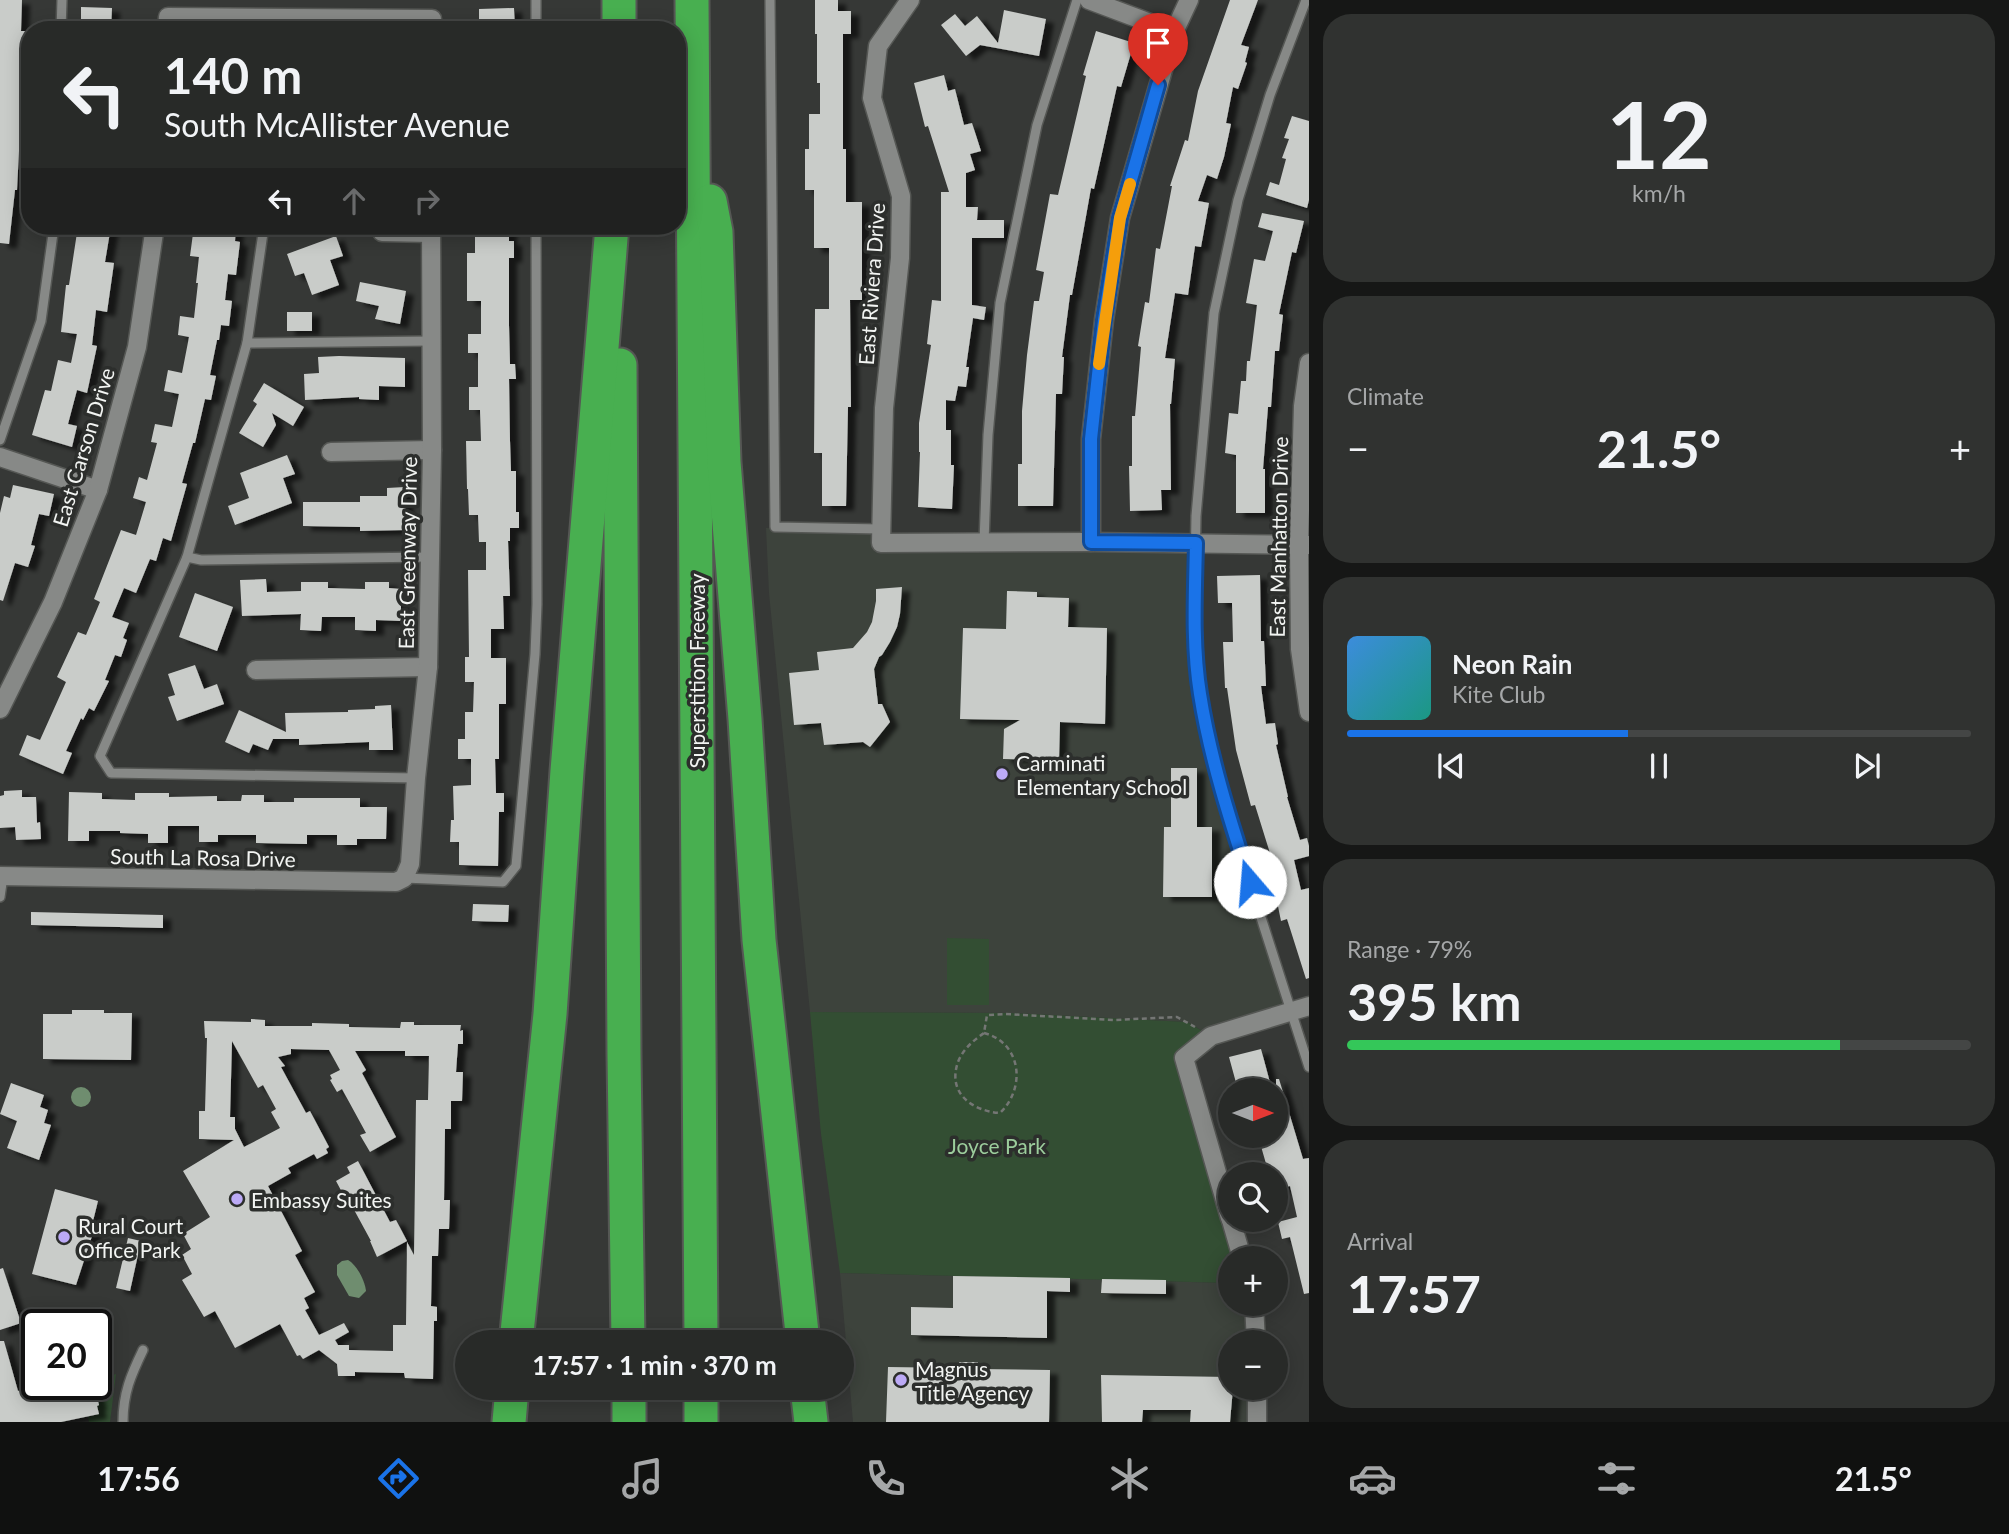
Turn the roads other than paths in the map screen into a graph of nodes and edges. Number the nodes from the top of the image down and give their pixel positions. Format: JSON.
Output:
{"nodes":[{"id":1,"x":62,"y":0,"type":"edge"},
{"id":2,"x":536,"y":0,"type":"edge"},
{"id":3,"x":619,"y":0,"type":"edge"},
{"id":4,"x":692,"y":0,"type":"edge"},
{"id":5,"x":770,"y":0,"type":"edge"},
{"id":6,"x":910,"y":0,"type":"edge"},
{"id":7,"x":1077,"y":0,"type":"edge"},
{"id":8,"x":1088,"y":0,"type":"edge"},
{"id":9,"x":1189,"y":0,"type":"edge"},
{"id":10,"x":1306,"y":0,"type":"edge"},
{"id":11,"x":61,"y":21,"type":"edge"},
{"id":12,"x":536,"y":21,"type":"edge"},
{"id":13,"x":619,"y":21,"type":"edge"},
{"id":14,"x":1174,"y":32,"type":"junction"},
{"id":15,"x":692,"y":96,"type":"junction"},
{"id":16,"x":53,"y":235,"type":"edge"},
{"id":17,"x":154,"y":235,"type":"edge"},
{"id":18,"x":263,"y":235,"type":"edge"},
{"id":19,"x":431,"y":235,"type":"edge"},
{"id":20,"x":537,"y":235,"type":"edge"},
{"id":21,"x":611,"y":235,"type":"edge"},
{"id":22,"x":620,"y":235,"type":"edge"},
{"id":23,"x":431,"y":341,"type":"junction"},
{"id":24,"x":247,"y":343,"type":"junction"},
{"id":25,"x":1309,"y":363,"type":"edge"},
{"id":26,"x":0,"y":440,"type":"edge"},
{"id":27,"x":432,"y":450,"type":"junction"},
{"id":28,"x":331,"y":452,"type":"dead end"},
{"id":29,"x":0,"y":457,"type":"edge"},
{"id":30,"x":98,"y":490,"type":"junction"},
{"id":31,"x":881,"y":536,"type":"junction"},
{"id":32,"x":984,"y":542,"type":"junction"},
{"id":33,"x":1091,"y":542,"type":"junction"},
{"id":34,"x":1196,"y":543,"type":"junction"},
{"id":35,"x":1304,"y":545,"type":"edge"},
{"id":36,"x":187,"y":557,"type":"junction"},
{"id":37,"x":430,"y":557,"type":"junction"},
{"id":38,"x":428,"y":667,"type":"junction"},
{"id":39,"x":256,"y":670,"type":"dead end"},
{"id":40,"x":0,"y":709,"type":"edge"},
{"id":41,"x":1309,"y":712,"type":"edge"},
{"id":42,"x":416,"y":778,"type":"junction"},
{"id":43,"x":1,"y":876,"type":"edge"},
{"id":44,"x":404,"y":878,"type":"junction"},
{"id":45,"x":0,"y":897,"type":"edge"},
{"id":46,"x":1301,"y":1009,"type":"edge"},
{"id":47,"x":1309,"y":1067,"type":"edge"},
{"id":48,"x":1218,"y":1177,"type":"edge"},
{"id":49,"x":517,"y":1330,"type":"edge"},
{"id":50,"x":628,"y":1330,"type":"edge"},
{"id":51,"x":701,"y":1330,"type":"edge"},
{"id":52,"x":802,"y":1330,"type":"edge"},
{"id":53,"x":144,"y":1350,"type":"dead end"},
{"id":54,"x":511,"y":1400,"type":"edge"},
{"id":55,"x":629,"y":1400,"type":"edge"},
{"id":56,"x":701,"y":1400,"type":"edge"},
{"id":57,"x":808,"y":1400,"type":"edge"},
{"id":58,"x":1257,"y":1400,"type":"edge"},
{"id":59,"x":123,"y":1422,"type":"edge"},
{"id":60,"x":509,"y":1422,"type":"edge"},
{"id":61,"x":629,"y":1422,"type":"edge"},
{"id":62,"x":701,"y":1422,"type":"edge"},
{"id":63,"x":811,"y":1422,"type":"edge"},
{"id":64,"x":1257,"y":1422,"type":"edge"}],
"edges":[{"from":1,"to":11,"type":"lane"},
{"from":2,"to":12,"type":"lane"},
{"from":3,"to":13,"type":"highway"},
{"from":4,"to":15,"type":"highway","name":"Superstition Freeway"},
{"from":5,"to":31,"type":"lane"},
{"from":6,"to":31,"type":"street","name":"East Riviera Drive"},
{"from":7,"to":32,"type":"lane"},
{"from":8,"to":14,"type":"street"},
{"from":9,"to":14,"type":"street"},
{"from":10,"to":34,"type":"lane"},
{"from":14,"to":33,"type":"street"},
{"from":15,"to":51,"type":"highway","name":"Superstition Freeway"},
{"from":15,"to":52,"type":"highway"},
{"from":16,"to":26,"type":"lane"},
{"from":17,"to":30,"type":"street","name":"East Carson Drive"},
{"from":18,"to":24,"type":"lane"},
{"from":19,"to":23,"type":"street","name":"East Greenway Drive"},
{"from":20,"to":44,"type":"lane"},
{"from":21,"to":49,"type":"highway"},
{"from":22,"to":50,"type":"highway"},
{"from":23,"to":24,"type":"lane"},
{"from":23,"to":27,"type":"street","name":"East Greenway Drive"},
{"from":24,"to":36,"type":"lane"},
{"from":25,"to":35,"type":"street","name":"East Manhatton Drive"},
{"from":27,"to":28,"type":"street"},
{"from":27,"to":37,"type":"street","name":"East Greenway Drive"},
{"from":29,"to":30,"type":"street"},
{"from":30,"to":40,"type":"street","name":"East Carson Drive"},
{"from":31,"to":32,"type":"street"},
{"from":32,"to":33,"type":"street"},
{"from":33,"to":34,"type":"street"},
{"from":34,"to":35,"type":"street"},
{"from":34,"to":46,"type":"lane"},
{"from":35,"to":41,"type":"street","name":"East Manhatton Drive"},
{"from":36,"to":37,"type":"lane"},
{"from":36,"to":42,"type":"lane"},
{"from":37,"to":38,"type":"street","name":"East Greenway Drive"},
{"from":38,"to":39,"type":"street"},
{"from":38,"to":42,"type":"street","name":"East Greenway Drive"},
{"from":42,"to":44,"type":"street","name":"East Greenway Drive"},
{"from":43,"to":44,"type":"street","name":"South La Rosa Drive"},
{"from":43,"to":45,"type":"lane"},
{"from":46,"to":47,"type":"lane"},
{"from":46,"to":48,"type":"street"},
{"from":53,"to":59,"type":"lane"},
{"from":54,"to":60,"type":"highway"},
{"from":55,"to":61,"type":"highway"},
{"from":56,"to":62,"type":"highway"},
{"from":57,"to":63,"type":"highway"},
{"from":58,"to":64,"type":"street"}]}
